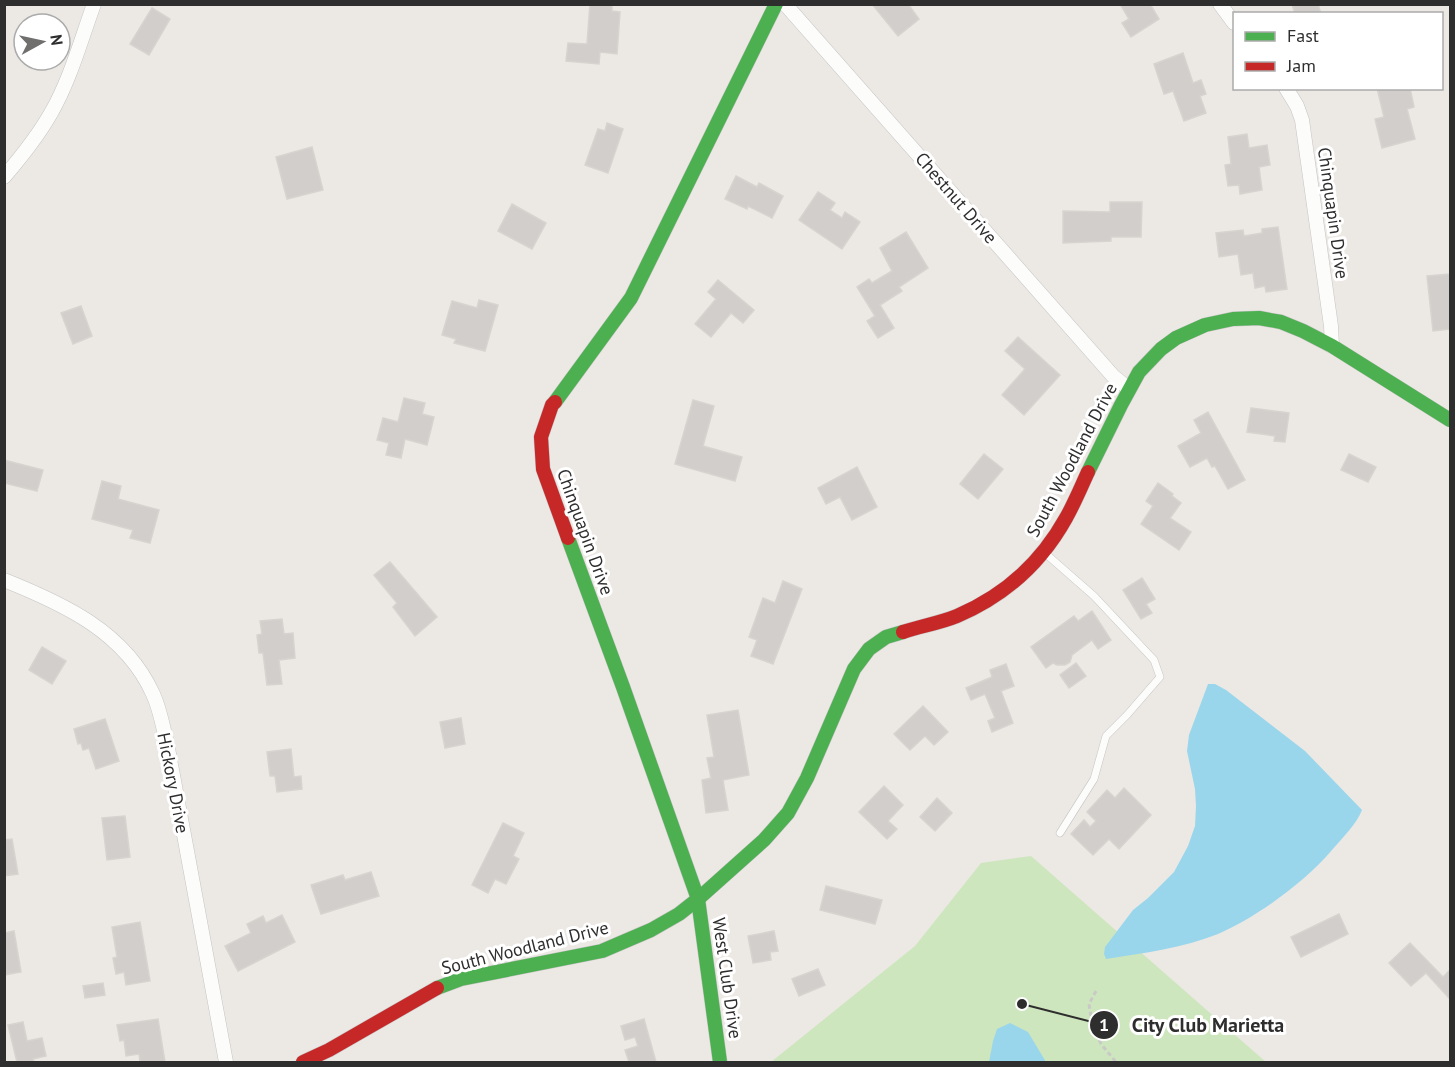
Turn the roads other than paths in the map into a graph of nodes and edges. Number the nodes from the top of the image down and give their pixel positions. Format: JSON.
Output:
{"nodes":[{"id":1,"x":94,"y":4,"type":"edge"},
{"id":2,"x":776,"y":4,"type":"edge"},
{"id":3,"x":785,"y":4,"type":"edge"},
{"id":4,"x":1220,"y":4,"type":"edge"},
{"id":5,"x":1233,"y":22,"type":"edge"},
{"id":6,"x":1287,"y":90,"type":"edge"},
{"id":7,"x":4,"y":177,"type":"edge"},
{"id":8,"x":1332,"y":346,"type":"junction"},
{"id":9,"x":1129,"y":389,"type":"junction"},
{"id":10,"x":1450,"y":420,"type":"edge"},
{"id":11,"x":1044,"y":552,"type":"junction"},
{"id":12,"x":4,"y":580,"type":"edge"},
{"id":13,"x":1060,"y":833,"type":"dead end"},
{"id":14,"x":698,"y":899,"type":"junction"},
{"id":15,"x":226,"y":1062,"type":"edge"},
{"id":16,"x":303,"y":1062,"type":"edge"},
{"id":17,"x":720,"y":1062,"type":"edge"}],
"edges":[{"from":1,"to":7,"type":"street"},
{"from":2,"to":14,"type":"street","name":"Chinquapin Drive"},
{"from":3,"to":9,"type":"street","name":"Chestnut Drive"},
{"from":4,"to":5,"type":"street"},
{"from":6,"to":8,"type":"street","name":"Chinquapin Drive"},
{"from":8,"to":9,"type":"street","name":"South Woodland Drive"},
{"from":8,"to":10,"type":"street","name":"South Woodland Drive"},
{"from":9,"to":11,"type":"street","name":"South Woodland Drive"},
{"from":11,"to":13,"type":"lane"},
{"from":11,"to":14,"type":"street","name":"South Woodland Drive"},
{"from":12,"to":15,"type":"street","name":"Hickory Drive"},
{"from":14,"to":16,"type":"street","name":"South Woodland Drive"},
{"from":14,"to":17,"type":"street","name":"West Club Drive"}]}
